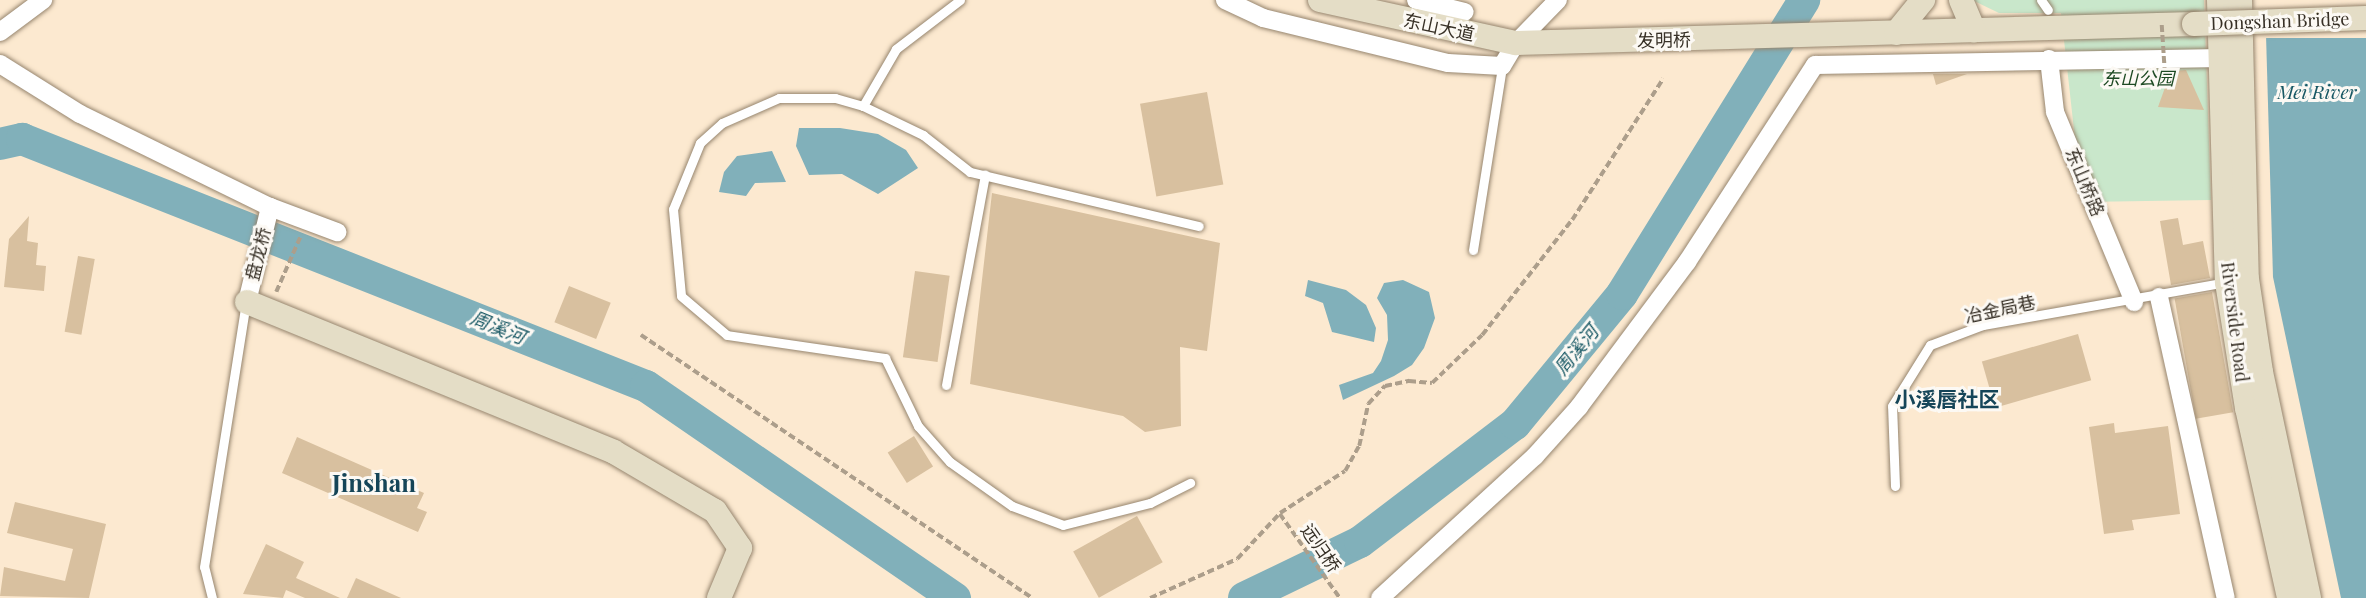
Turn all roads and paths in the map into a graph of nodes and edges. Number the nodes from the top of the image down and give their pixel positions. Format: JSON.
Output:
{"nodes":[{"id":1,"x":43,"y":0,"type":"edge"},
{"id":2,"x":960,"y":0,"type":"edge"},
{"id":3,"x":1225,"y":0,"type":"edge"},
{"id":4,"x":1321,"y":0,"type":"edge"},
{"id":5,"x":1416,"y":0,"type":"edge"},
{"id":6,"x":1558,"y":0,"type":"edge"},
{"id":7,"x":1923,"y":0,"type":"edge"},
{"id":8,"x":1961,"y":0,"type":"edge"},
{"id":9,"x":2041,"y":0,"type":"edge"},
{"id":10,"x":2220,"y":0,"type":"edge"},
{"id":11,"x":2240,"y":0,"type":"edge"},
{"id":12,"x":2048,"y":10,"type":"dead end"},
{"id":13,"x":1465,"y":12,"type":"dead end"},
{"id":14,"x":2366,"y":18,"type":"edge"},
{"id":15,"x":2162,"y":25,"type":"junction"},
{"id":16,"x":1974,"y":30,"type":"junction"},
{"id":17,"x":0,"y":32,"type":"edge"},
{"id":18,"x":1896,"y":33,"type":"junction"},
{"id":19,"x":1516,"y":44,"type":"junction"},
{"id":20,"x":2050,"y":57,"type":"junction"},
{"id":21,"x":2222,"y":58,"type":"junction"},
{"id":22,"x":0,"y":64,"type":"edge"},
{"id":23,"x":1502,"y":66,"type":"junction"},
{"id":24,"x":1663,"y":79,"type":"dead end"},
{"id":25,"x":2166,"y":87,"type":"dead end"},
{"id":26,"x":863,"y":106,"type":"junction"},
{"id":27,"x":985,"y":175,"type":"junction"},
{"id":28,"x":270,"y":207,"type":"junction"},
{"id":29,"x":306,"y":224,"type":"dead end"},
{"id":30,"x":1199,"y":226,"type":"dead end"},
{"id":31,"x":337,"y":232,"type":"dead end"},
{"id":32,"x":1473,"y":250,"type":"dead end"},
{"id":33,"x":2227,"y":282,"type":"junction"},
{"id":34,"x":275,"y":293,"type":"dead end"},
{"id":35,"x":2159,"y":297,"type":"junction"},
{"id":36,"x":247,"y":302,"type":"junction"},
{"id":37,"x":2134,"y":302,"type":"junction"},
{"id":38,"x":641,"y":335,"type":"dead end"},
{"id":39,"x":946,"y":385,"type":"dead end"},
{"id":40,"x":1190,"y":483,"type":"dead end"},
{"id":41,"x":1895,"y":486,"type":"dead end"},
{"id":42,"x":1280,"y":513,"type":"junction"},
{"id":43,"x":212,"y":598,"type":"edge"},
{"id":44,"x":719,"y":598,"type":"edge"},
{"id":45,"x":1033,"y":598,"type":"edge"},
{"id":46,"x":1150,"y":598,"type":"edge"},
{"id":47,"x":1340,"y":598,"type":"edge"},
{"id":48,"x":1380,"y":598,"type":"edge"},
{"id":49,"x":2226,"y":598,"type":"edge"},
{"id":50,"x":2289,"y":598,"type":"edge"},
{"id":51,"x":2309,"y":598,"type":"edge"}],
"edges":[{"from":1,"to":17,"type":"street"},
{"from":2,"to":26,"type":"lane"},
{"from":3,"to":23,"type":"street"},
{"from":4,"to":19,"type":"main road","name":"东山大道"},
{"from":5,"to":13,"type":"street"},
{"from":6,"to":19,"type":"street"},
{"from":7,"to":18,"type":"main road"},
{"from":8,"to":16,"type":"main road"},
{"from":9,"to":12,"type":"lane"},
{"from":10,"to":21,"type":"main road","name":"Riverside Road"},
{"from":11,"to":51,"type":"main road","name":"Riverside Road"},
{"from":14,"to":15,"type":"main road","name":"Dongshan Bridge","bridge":true},
{"from":15,"to":16,"type":"main road","name":"Dongshan Bridge"},
{"from":15,"to":25,"type":"path","bridge":true},
{"from":16,"to":18,"type":"main road","name":"发明桥"},
{"from":18,"to":19,"type":"main road","name":"发明桥"},
{"from":19,"to":23,"type":"street"},
{"from":20,"to":21,"type":"street"},
{"from":20,"to":37,"type":"street","name":"东山桥路"},
{"from":20,"to":48,"type":"street"},
{"from":21,"to":33,"type":"main road","name":"Riverside Road"},
{"from":22,"to":28,"type":"street"},
{"from":23,"to":32,"type":"lane"},
{"from":24,"to":42,"type":"path"},
{"from":26,"to":27,"type":"lane"},
{"from":26,"to":40,"type":"lane"},
{"from":27,"to":30,"type":"lane"},
{"from":27,"to":39,"type":"lane"},
{"from":28,"to":31,"type":"street"},
{"from":28,"to":36,"type":"street","name":"盘龙桥"},
{"from":29,"to":34,"type":"path"},
{"from":33,"to":35,"type":"lane","name":"冶金局巷"},
{"from":33,"to":50,"type":"main road","name":"Riverside Road"},
{"from":35,"to":37,"type":"lane","name":"冶金局巷"},
{"from":35,"to":49,"type":"street"},
{"from":36,"to":43,"type":"lane"},
{"from":36,"to":44,"type":"main road"},
{"from":37,"to":41,"type":"lane","name":"冶金局巷"},
{"from":38,"to":45,"type":"path"},
{"from":42,"to":46,"type":"path"},
{"from":42,"to":47,"type":"path","name":"远归桥"}]}
